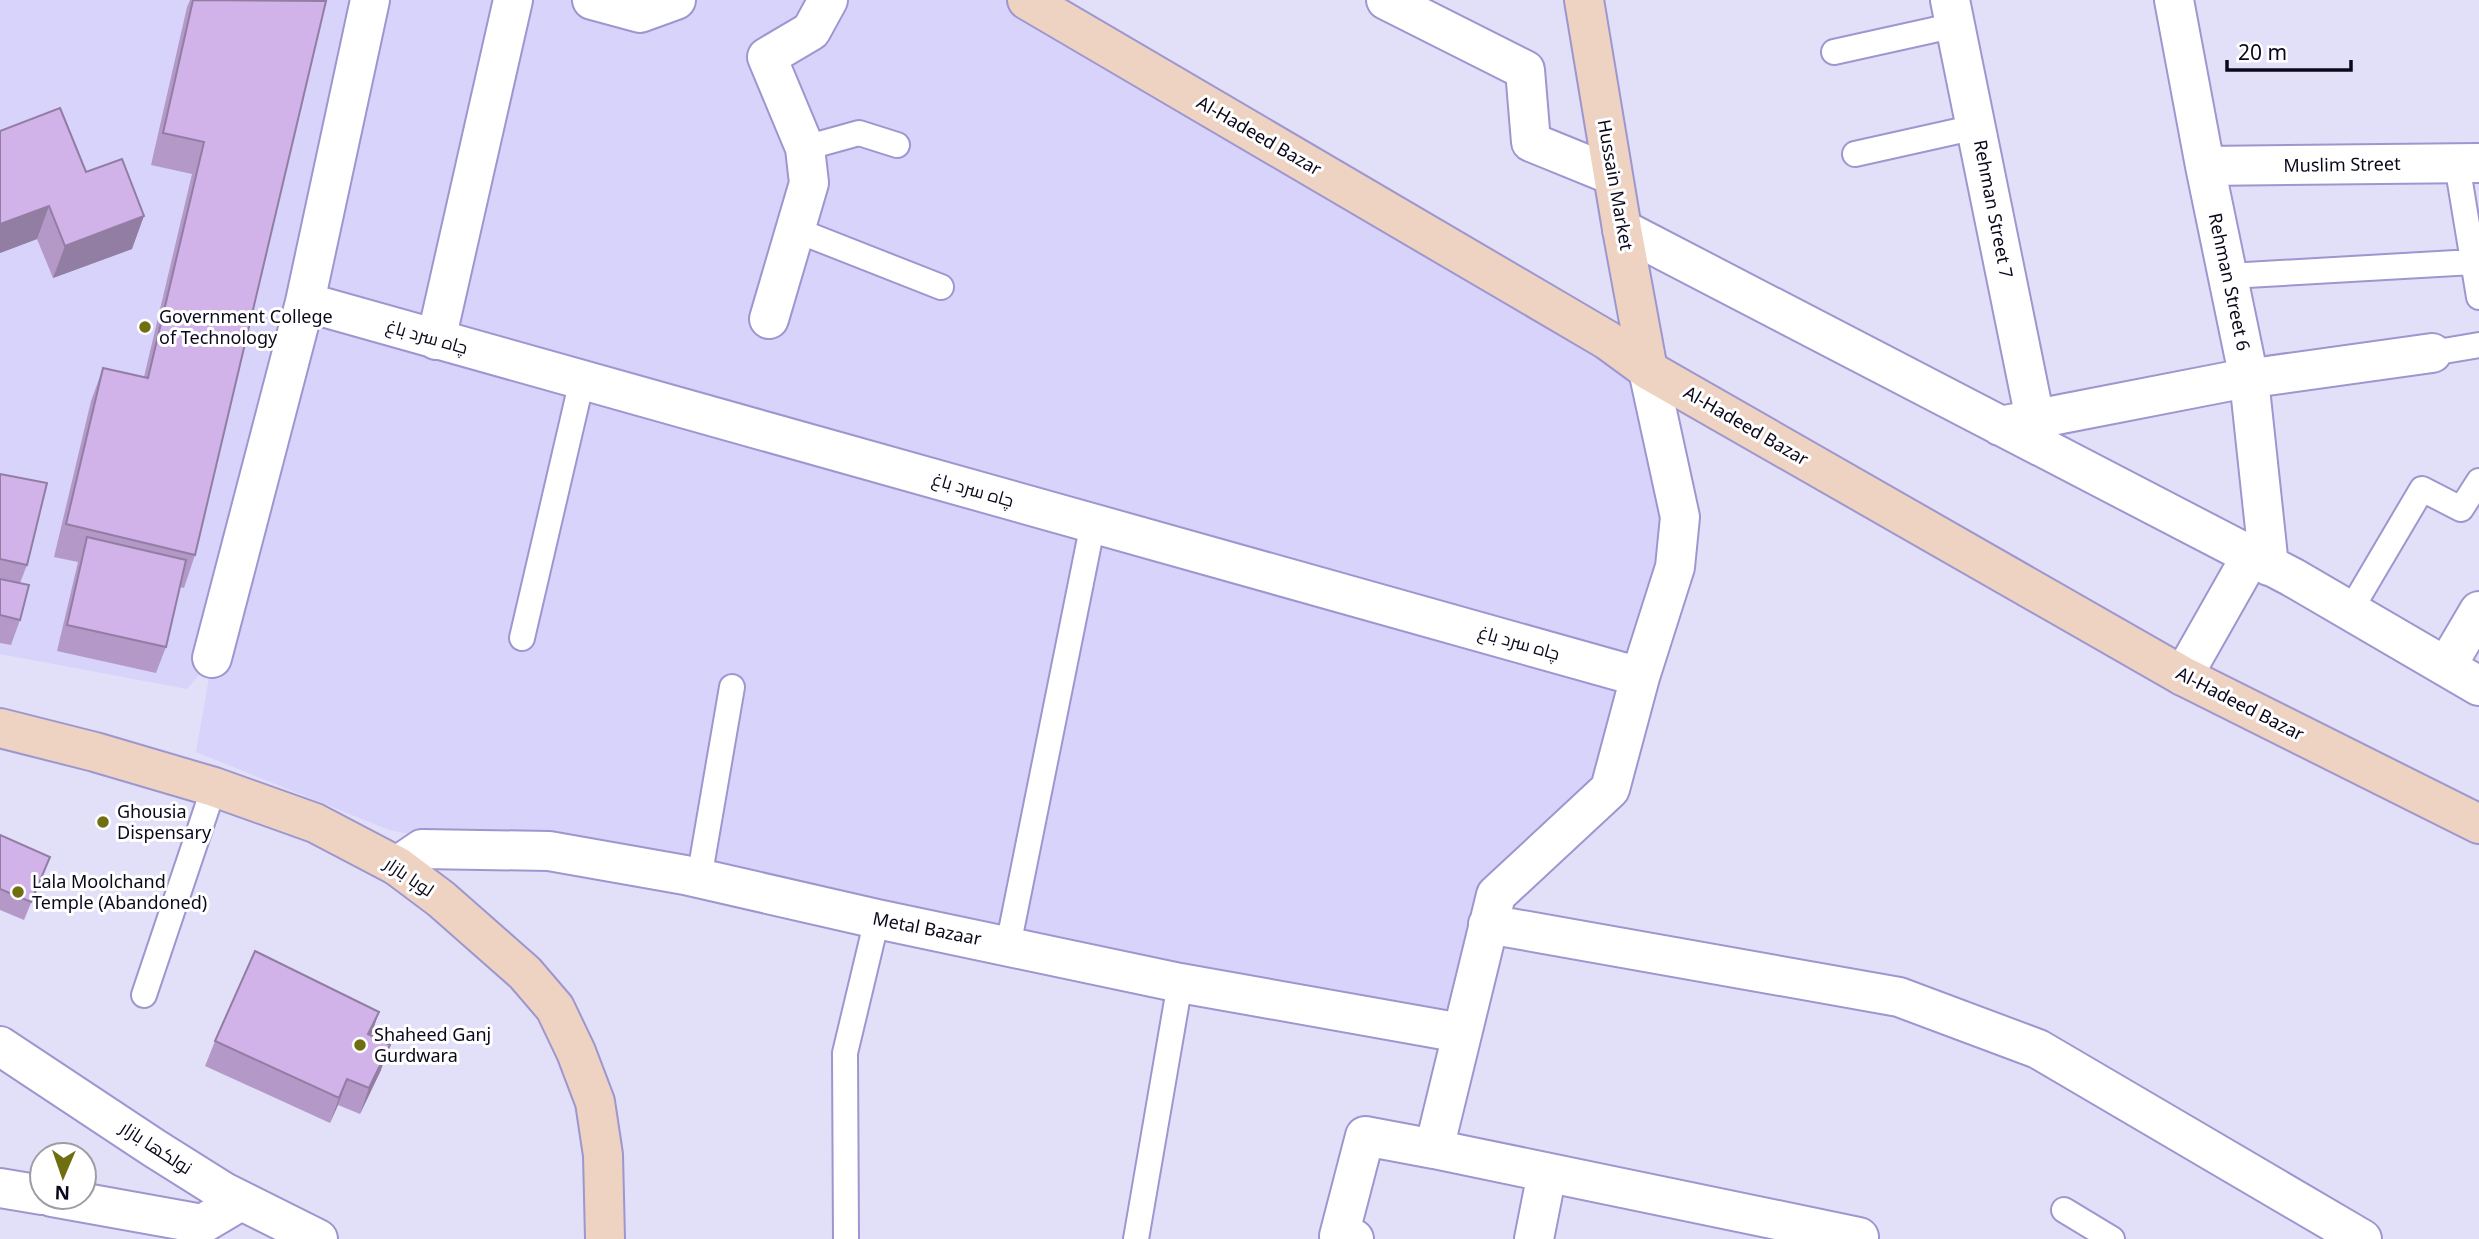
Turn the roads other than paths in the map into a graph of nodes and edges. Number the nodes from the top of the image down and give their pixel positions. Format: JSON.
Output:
{"nodes":[{"id":1,"x":370,"y":0,"type":"edge"},
{"id":2,"x":513,"y":0,"type":"edge"},
{"id":3,"x":592,"y":0,"type":"edge"},
{"id":4,"x":676,"y":0,"type":"edge"},
{"id":5,"x":828,"y":0,"type":"edge"},
{"id":6,"x":1027,"y":0,"type":"edge"},
{"id":7,"x":1386,"y":0,"type":"edge"},
{"id":8,"x":1584,"y":0,"type":"edge"},
{"id":9,"x":2174,"y":0,"type":"edge"},
{"id":10,"x":1953,"y":12,"type":"edge"},
{"id":11,"x":1834,"y":52,"type":"dead end"},
{"id":12,"x":1976,"y":127,"type":"junction"},
{"id":13,"x":897,"y":145,"type":"dead end"},
{"id":14,"x":805,"y":148,"type":"junction"},
{"id":15,"x":1855,"y":154,"type":"dead end"},
{"id":16,"x":2468,"y":163,"type":"edge"},
{"id":17,"x":2205,"y":166,"type":"junction"},
{"id":18,"x":1612,"y":175,"type":"junction"},
{"id":19,"x":1622,"y":229,"type":"junction"},
{"id":20,"x":796,"y":230,"type":"junction"},
{"id":21,"x":2473,"y":262,"type":"junction"},
{"id":22,"x":2229,"y":276,"type":"junction"},
{"id":23,"x":941,"y":286,"type":"dead end"},
{"id":24,"x":2479,"y":298,"type":"edge"},
{"id":25,"x":305,"y":302,"type":"junction"},
{"id":26,"x":769,"y":319,"type":"dead end"},
{"id":27,"x":436,"y":340,"type":"junction"},
{"id":28,"x":2479,"y":345,"type":"edge"},
{"id":29,"x":2432,"y":353,"type":"joint"},
{"id":30,"x":1648,"y":370,"type":"junction"},
{"id":31,"x":2249,"y":379,"type":"junction"},
{"id":32,"x":582,"y":380,"type":"junction"},
{"id":33,"x":2017,"y":422,"type":"junction"},
{"id":34,"x":2479,"y":481,"type":"edge"},
{"id":35,"x":1093,"y":523,"type":"junction"},
{"id":36,"x":2260,"y":561,"type":"junction"},
{"id":37,"x":2350,"y":611,"type":"junction"},
{"id":38,"x":2479,"y":611,"type":"edge"},
{"id":39,"x":522,"y":638,"type":"dead end"},
{"id":40,"x":212,"y":658,"type":"dead end"},
{"id":41,"x":2446,"y":667,"type":"junction"},
{"id":42,"x":2183,"y":676,"type":"junction"},
{"id":43,"x":1640,"y":677,"type":"junction"},
{"id":44,"x":2479,"y":686,"type":"edge"},
{"id":45,"x":732,"y":687,"type":"dead end"},
{"id":46,"x":0,"y":728,"type":"edge"},
{"id":47,"x":214,"y":787,"type":"junction"},
{"id":48,"x":2479,"y":824,"type":"edge"},
{"id":49,"x":397,"y":866,"type":"junction"},
{"id":50,"x":699,"y":879,"type":"junction"},
{"id":51,"x":877,"y":919,"type":"junction"},
{"id":52,"x":1488,"y":924,"type":"junction"},
{"id":53,"x":1008,"y":946,"type":"junction"},
{"id":54,"x":1180,"y":983,"type":"junction"},
{"id":55,"x":144,"y":995,"type":"dead end"},
{"id":56,"x":1461,"y":1033,"type":"junction"},
{"id":57,"x":0,"y":1046,"type":"edge"},
{"id":58,"x":1434,"y":1149,"type":"junction"},
{"id":59,"x":1547,"y":1173,"type":"junction"},
{"id":60,"x":0,"y":1188,"type":"edge"},
{"id":61,"x":28,"y":1193,"type":"edge"},
{"id":62,"x":241,"y":1201,"type":"junction"},
{"id":63,"x":98,"y":1205,"type":"edge"},
{"id":64,"x":2064,"y":1210,"type":"dead end"},
{"id":65,"x":1859,"y":1237,"type":"dead end"},
{"id":66,"x":318,"y":1239,"type":"edge"},
{"id":67,"x":605,"y":1239,"type":"edge"},
{"id":68,"x":845,"y":1239,"type":"edge"},
{"id":69,"x":1136,"y":1239,"type":"edge"},
{"id":70,"x":1354,"y":1239,"type":"edge"},
{"id":71,"x":1534,"y":1239,"type":"edge"},
{"id":72,"x":2112,"y":1239,"type":"edge"},
{"id":73,"x":2362,"y":1239,"type":"edge"}],
"edges":[{"from":1,"to":25,"type":"street"},
{"from":2,"to":27,"type":"street"},
{"from":3,"to":4,"type":"street"},
{"from":5,"to":14,"type":"street"},
{"from":6,"to":30,"type":"street","name":"Al-Hadeed Bazar"},
{"from":7,"to":18,"type":"street"},
{"from":8,"to":18,"type":"street","name":"Hussain Market"},
{"from":9,"to":17,"type":"street","name":"Rehman Street 6"},
{"from":10,"to":11,"type":"lane"},
{"from":10,"to":12,"type":"street","name":"Rehman Street 7"},
{"from":12,"to":15,"type":"lane"},
{"from":12,"to":33,"type":"street","name":"Rehman Street 7"},
{"from":13,"to":14,"type":"lane"},
{"from":14,"to":20,"type":"street"},
{"from":16,"to":17,"type":"street","name":"Muslim Street"},
{"from":16,"to":21,"type":"lane"},
{"from":17,"to":22,"type":"street","name":"Rehman Street 6"},
{"from":18,"to":19,"type":"street","name":"Hussain Market"},
{"from":19,"to":30,"type":"street","name":"Hussain Market"},
{"from":19,"to":33,"type":"street"},
{"from":20,"to":23,"type":"lane"},
{"from":20,"to":26,"type":"street"},
{"from":21,"to":22,"type":"lane"},
{"from":21,"to":24,"type":"lane"},
{"from":22,"to":31,"type":"street","name":"Rehman Street 6"},
{"from":25,"to":27,"type":"street","name":"چاہ سرد باغ"},
{"from":25,"to":40,"type":"street"},
{"from":27,"to":32,"type":"street","name":"چاہ سرد باغ"},
{"from":28,"to":29,"type":"lane"},
{"from":29,"to":31,"type":"street"},
{"from":30,"to":42,"type":"street","name":"Al-Hadeed Bazar"},
{"from":30,"to":43,"type":"street"},
{"from":31,"to":33,"type":"street"},
{"from":31,"to":36,"type":"street","name":"Rehman Street 6"},
{"from":32,"to":35,"type":"street","name":"چاہ سرد باغ"},
{"from":32,"to":39,"type":"lane"},
{"from":33,"to":36,"type":"street"},
{"from":34,"to":37,"type":"lane"},
{"from":35,"to":43,"type":"street","name":"چاہ سرد باغ"},
{"from":35,"to":53,"type":"lane"},
{"from":36,"to":37,"type":"street"},
{"from":36,"to":42,"type":"street"},
{"from":37,"to":41,"type":"street"},
{"from":38,"to":41,"type":"street"},
{"from":41,"to":44,"type":"street"},
{"from":42,"to":48,"type":"street","name":"Al-Hadeed Bazar"},
{"from":43,"to":52,"type":"street"},
{"from":45,"to":50,"type":"lane"},
{"from":46,"to":47,"type":"street","name":"لوہا بازار"},
{"from":47,"to":49,"type":"street","name":"لوہا بازار"},
{"from":47,"to":55,"type":"lane"},
{"from":49,"to":50,"type":"street","name":"Metal Bazaar"},
{"from":49,"to":67,"type":"street","name":"لوہا بازار"},
{"from":50,"to":51,"type":"street","name":"Metal Bazaar"},
{"from":51,"to":53,"type":"street","name":"Metal Bazaar"},
{"from":51,"to":68,"type":"lane"},
{"from":52,"to":56,"type":"street"},
{"from":52,"to":73,"type":"street"},
{"from":53,"to":54,"type":"street","name":"Metal Bazaar"},
{"from":54,"to":56,"type":"street","name":"Metal Bazaar"},
{"from":54,"to":69,"type":"lane"},
{"from":56,"to":58,"type":"street"},
{"from":57,"to":62,"type":"street","name":"نولکھا بازار"},
{"from":58,"to":59,"type":"street"},
{"from":58,"to":70,"type":"street"},
{"from":59,"to":65,"type":"street"},
{"from":59,"to":71,"type":"street"},
{"from":60,"to":61,"type":"street"},
{"from":62,"to":63,"type":"street"},
{"from":62,"to":66,"type":"street","name":"نولکھا بازار"},
{"from":64,"to":72,"type":"lane"}]}
